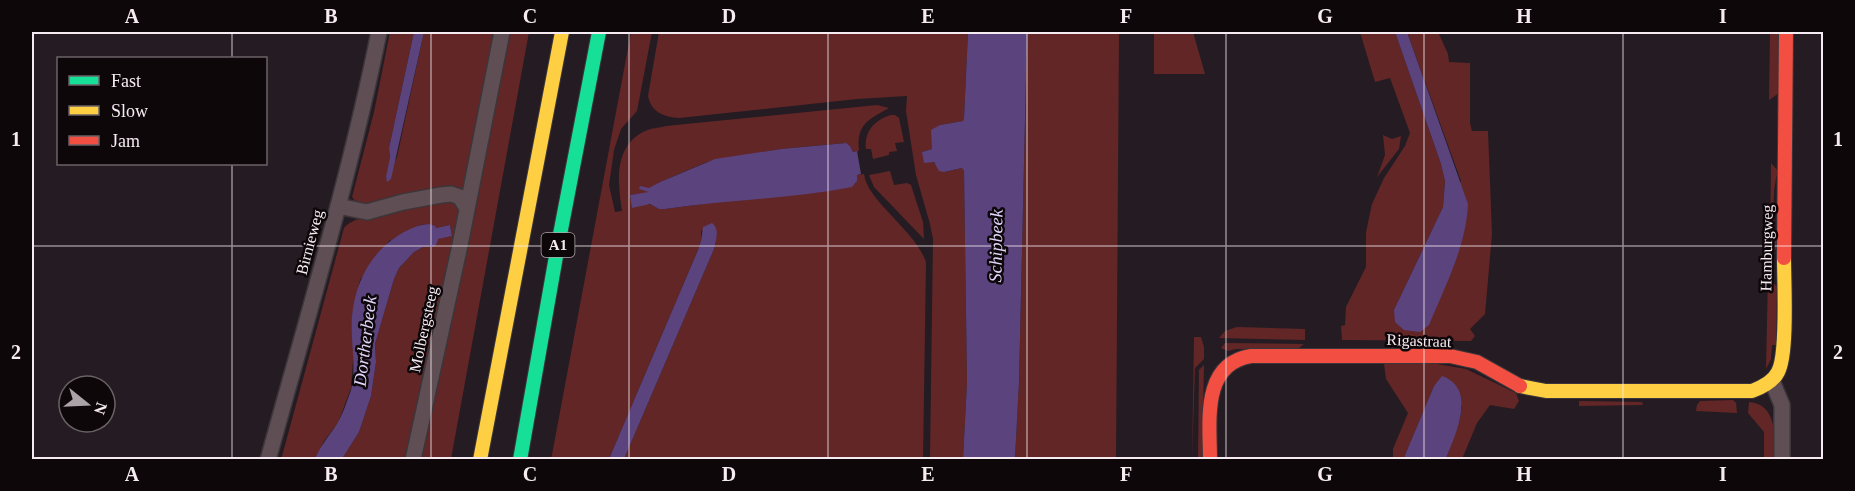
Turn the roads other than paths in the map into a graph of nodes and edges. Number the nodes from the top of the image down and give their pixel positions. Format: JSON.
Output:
{"nodes":[{"id":1,"x":379,"y":32,"type":"edge"},
{"id":2,"x":502,"y":32,"type":"edge"},
{"id":3,"x":562,"y":32,"type":"edge"},
{"id":4,"x":599,"y":32,"type":"edge"},
{"id":5,"x":1786,"y":32,"type":"edge"},
{"id":6,"x":338,"y":206,"type":"junction"},
{"id":7,"x":466,"y":207,"type":"junction"},
{"id":8,"x":1772,"y":381,"type":"junction"},
{"id":9,"x":268,"y":459,"type":"edge"},
{"id":10,"x":414,"y":459,"type":"edge"},
{"id":11,"x":480,"y":459,"type":"edge"},
{"id":12,"x":520,"y":459,"type":"edge"},
{"id":13,"x":1210,"y":459,"type":"edge"},
{"id":14,"x":1782,"y":459,"type":"edge"}],
"edges":[{"from":1,"to":6,"type":"street","name":"Birnieweg"},
{"from":2,"to":7,"type":"street","name":"Molbergsteeg"},
{"from":3,"to":11,"type":"main road","number":"A1"},
{"from":4,"to":12,"type":"main road","number":"A1"},
{"from":5,"to":8,"type":"main road","name":"Hamburgweg"},
{"from":6,"to":7,"type":"street"},
{"from":6,"to":9,"type":"street","name":"Birnieweg"},
{"from":7,"to":10,"type":"street","name":"Molbergsteeg"},
{"from":8,"to":13,"type":"main road","name":"Rigastraat"},
{"from":8,"to":14,"type":"street"}]}
